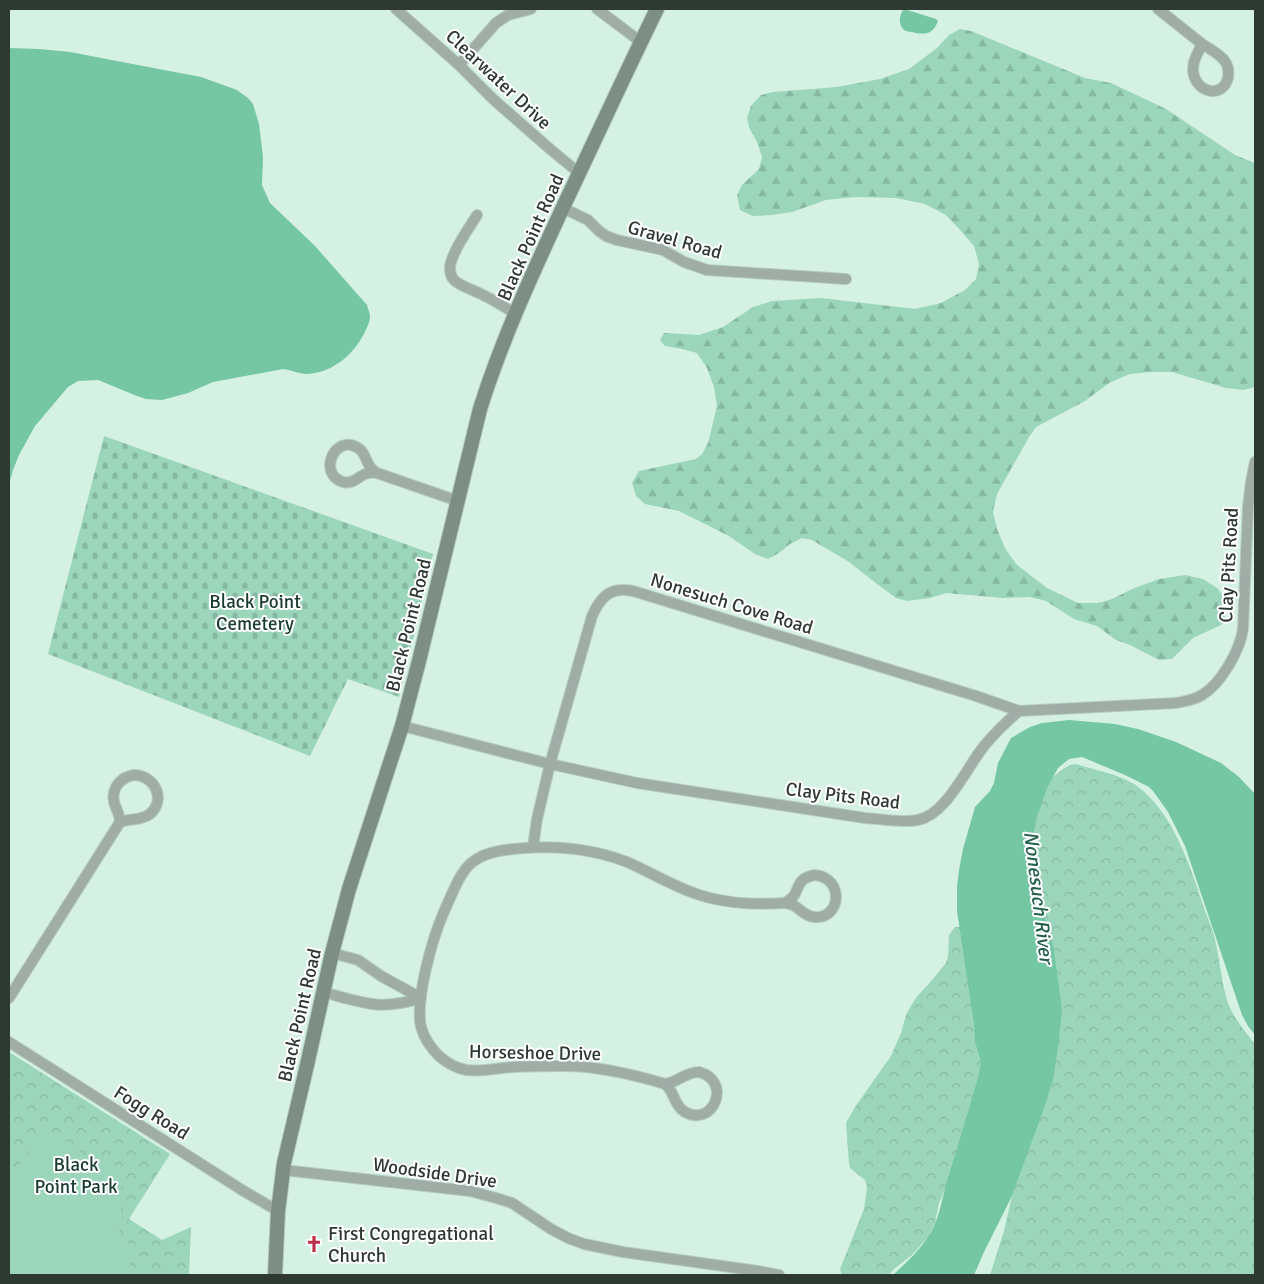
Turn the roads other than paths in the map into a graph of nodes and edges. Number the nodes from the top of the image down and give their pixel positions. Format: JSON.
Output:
{"nodes":[{"id":1,"x":396,"y":9,"type":"edge"},
{"id":2,"x":531,"y":9,"type":"edge"},
{"id":3,"x":598,"y":9,"type":"edge"},
{"id":4,"x":657,"y":9,"type":"edge"},
{"id":5,"x":1158,"y":9,"type":"edge"},
{"id":6,"x":641,"y":42,"type":"junction"},
{"id":7,"x":1202,"y":44,"type":"junction"},
{"id":8,"x":459,"y":65,"type":"junction"},
{"id":9,"x":579,"y":173,"type":"junction"},
{"id":10,"x":563,"y":208,"type":"junction"},
{"id":11,"x":477,"y":215,"type":"dead end"},
{"id":12,"x":846,"y":279,"type":"dead end"},
{"id":13,"x":515,"y":313,"type":"junction"},
{"id":14,"x":1255,"y":462,"type":"edge"},
{"id":15,"x":377,"y":474,"type":"junction"},
{"id":16,"x":458,"y":501,"type":"junction"},
{"id":17,"x":1019,"y":712,"type":"junction"},
{"id":18,"x":402,"y":726,"type":"junction"},
{"id":19,"x":550,"y":764,"type":"junction"},
{"id":20,"x":120,"y":822,"type":"junction"},
{"id":21,"x":533,"y":847,"type":"junction"},
{"id":22,"x":785,"y":903,"type":"junction"},
{"id":23,"x":332,"y":954,"type":"junction"},
{"id":24,"x":323,"y":992,"type":"junction"},
{"id":25,"x":9,"y":998,"type":"edge"},
{"id":26,"x":421,"y":998,"type":"junction"},
{"id":27,"x":9,"y":1042,"type":"edge"},
{"id":28,"x":665,"y":1084,"type":"junction"},
{"id":29,"x":283,"y":1170,"type":"junction"},
{"id":30,"x":278,"y":1211,"type":"junction"},
{"id":31,"x":275,"y":1275,"type":"edge"},
{"id":32,"x":779,"y":1275,"type":"edge"}],
"edges":[{"from":1,"to":8,"type":"street","name":"Clearwater Drive"},
{"from":2,"to":8,"type":"street"},
{"from":3,"to":6,"type":"street"},
{"from":4,"to":6,"type":"main road","name":"Black Point Road"},
{"from":5,"to":7,"type":"street"},
{"from":6,"to":9,"type":"main road","name":"Black Point Road"},
{"from":7,"to":7,"type":"street"},
{"from":8,"to":9,"type":"street","name":"Clearwater Drive"},
{"from":9,"to":10,"type":"main road","name":"Black Point Road"},
{"from":10,"to":12,"type":"street","name":"Gravel Road"},
{"from":10,"to":13,"type":"main road","name":"Black Point Road"},
{"from":11,"to":13,"type":"street"},
{"from":13,"to":16,"type":"main road","name":"Black Point Road"},
{"from":14,"to":17,"type":"street","name":"Clay Pits Road"},
{"from":15,"to":15,"type":"street"},
{"from":15,"to":16,"type":"street"},
{"from":16,"to":18,"type":"main road","name":"Black Point Road"},
{"from":17,"to":19,"type":"street","name":"Clay Pits Road"},
{"from":17,"to":19,"type":"street","name":"Nonesuch Cove Road"},
{"from":18,"to":19,"type":"street","name":"Clay Pits Road"},
{"from":18,"to":23,"type":"main road","name":"Black Point Road"},
{"from":19,"to":21,"type":"street"},
{"from":20,"to":20,"type":"street"},
{"from":20,"to":25,"type":"street"},
{"from":21,"to":22,"type":"street","name":"Horseshoe Drive"},
{"from":21,"to":26,"type":"street","name":"Horseshoe Drive"},
{"from":22,"to":22,"type":"street"},
{"from":23,"to":24,"type":"main road","name":"Black Point Road"},
{"from":23,"to":26,"type":"street"},
{"from":24,"to":26,"type":"street"},
{"from":24,"to":29,"type":"main road","name":"Black Point Road"},
{"from":26,"to":28,"type":"street","name":"Horseshoe Drive"},
{"from":27,"to":30,"type":"street","name":"Fogg Road"},
{"from":28,"to":28,"type":"street"},
{"from":29,"to":30,"type":"main road","name":"Black Point Road"},
{"from":29,"to":32,"type":"street","name":"Woodside Drive"},
{"from":30,"to":31,"type":"main road","name":"Black Point Road"}]}
